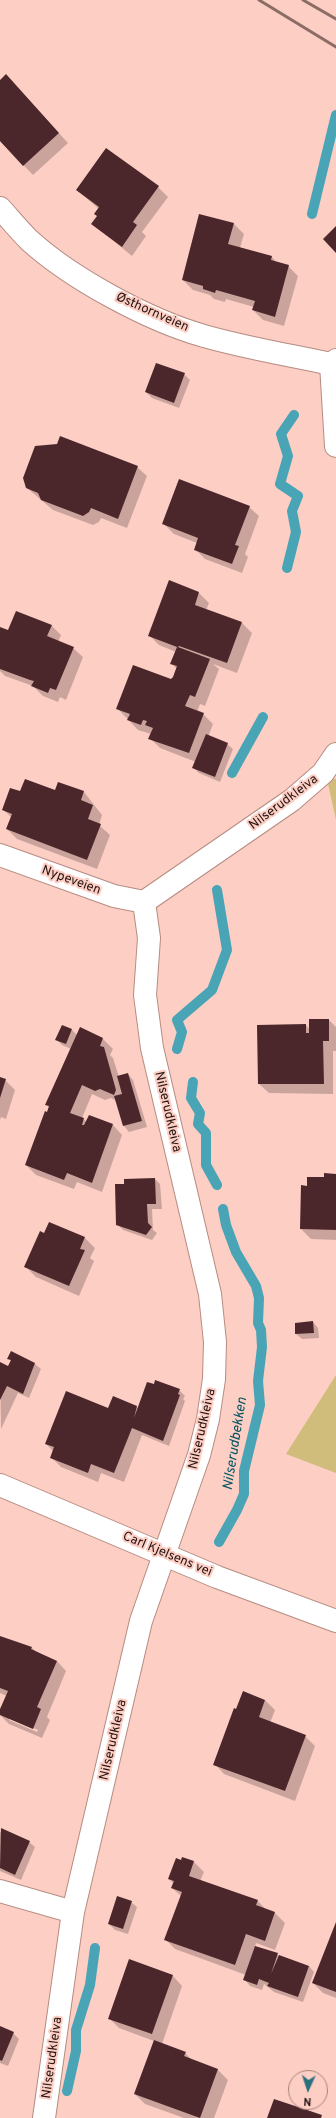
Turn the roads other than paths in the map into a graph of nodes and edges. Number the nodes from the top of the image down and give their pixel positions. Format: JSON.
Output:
{"nodes":[{"id":1,"x":0,"y":208,"type":"edge"},
{"id":2,"x":334,"y":362,"type":"edge"},
{"id":3,"x":336,"y":446,"type":"edge"},
{"id":4,"x":336,"y":754,"type":"edge"},
{"id":5,"x":330,"y":773,"type":"edge"},
{"id":6,"x":0,"y":855,"type":"edge"},
{"id":7,"x":144,"y":902,"type":"junction"},
{"id":8,"x":0,"y":1485,"type":"edge"},
{"id":9,"x":164,"y":1554,"type":"junction"},
{"id":10,"x":336,"y":1621,"type":"edge"},
{"id":11,"x":0,"y":1891,"type":"edge"},
{"id":12,"x":73,"y":1912,"type":"junction"},
{"id":13,"x":44,"y":2118,"type":"edge"}],
"edges":[{"from":1,"to":2,"type":"street","name":"Østhornveien"},
{"from":2,"to":3,"type":"street"},
{"from":4,"to":5,"type":"street","name":"Nilserudkleiva"},
{"from":5,"to":7,"type":"street","name":"Nilserudkleiva"},
{"from":6,"to":7,"type":"street","name":"Nypeveien"},
{"from":7,"to":9,"type":"street","name":"Nilserudkleiva"},
{"from":8,"to":9,"type":"street","name":"Carl Kjelsens vei"},
{"from":9,"to":10,"type":"street","name":"Carl Kjelsens vei"},
{"from":9,"to":12,"type":"street","name":"Nilserudkleiva"},
{"from":11,"to":12,"type":"street"},
{"from":12,"to":13,"type":"street","name":"Nilserudkleiva"}]}
